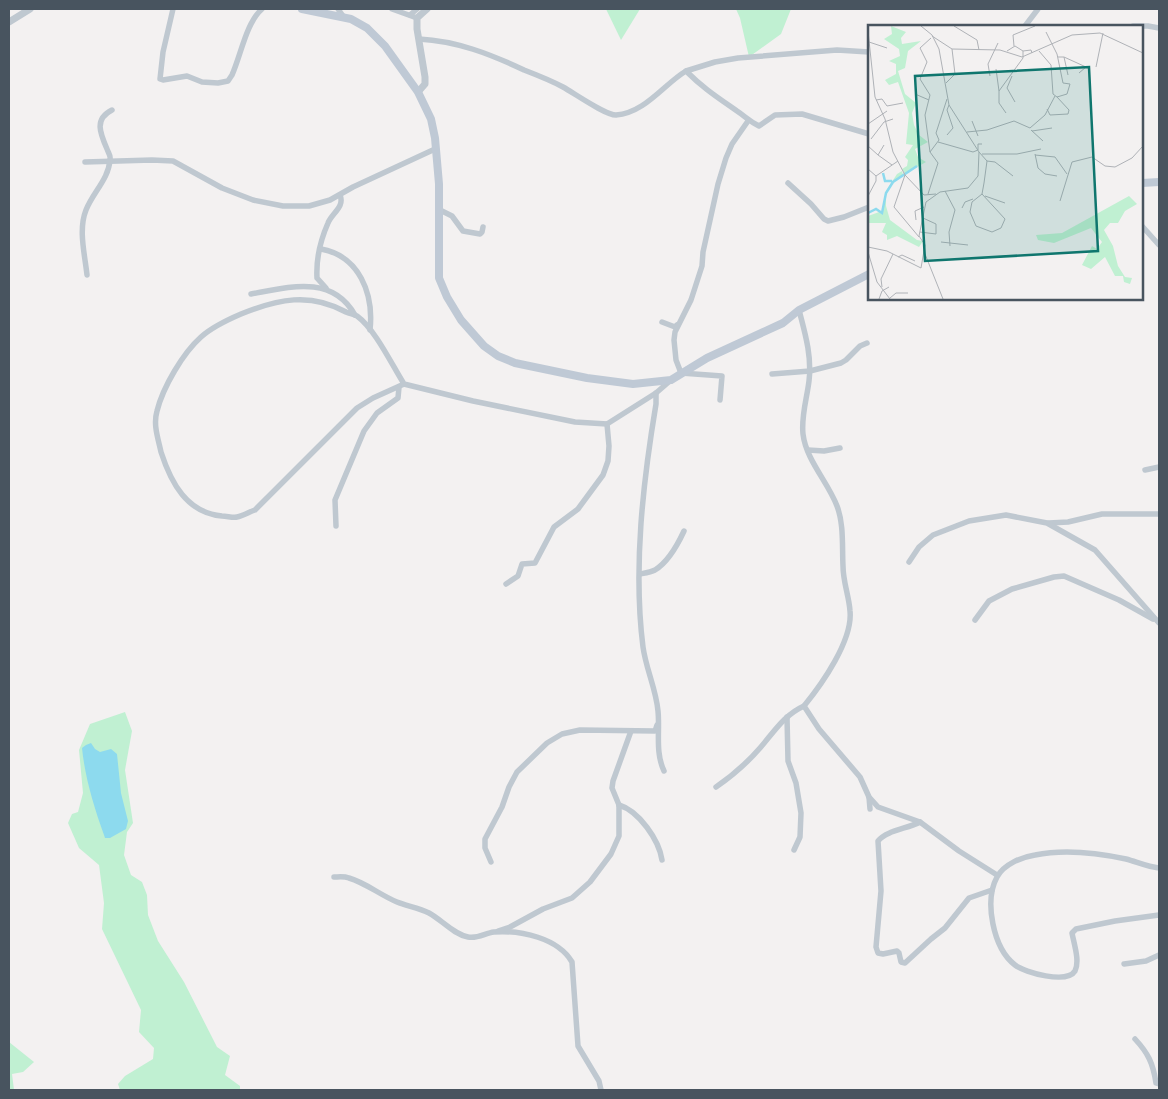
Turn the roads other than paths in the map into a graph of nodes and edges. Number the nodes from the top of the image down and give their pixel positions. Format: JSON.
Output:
{"nodes":[{"id":1,"x":30,"y":9,"type":"edge"},
{"id":2,"x":173,"y":9,"type":"edge"},
{"id":3,"x":262,"y":9,"type":"edge"},
{"id":4,"x":302,"y":9,"type":"edge"},
{"id":5,"x":338,"y":9,"type":"edge"},
{"id":6,"x":392,"y":9,"type":"edge"},
{"id":7,"x":417,"y":9,"type":"edge"},
{"id":8,"x":427,"y":9,"type":"edge"},
{"id":9,"x":1038,"y":9,"type":"edge"},
{"id":10,"x":342,"y":16,"type":"junction"},
{"id":11,"x":413,"y":17,"type":"junction"},
{"id":12,"x":9,"y":22,"type":"edge"},
{"id":13,"x":1026,"y":25,"type":"edge"},
{"id":14,"x":1143,"y":26,"type":"edge"},
{"id":15,"x":1159,"y":28,"type":"edge"},
{"id":16,"x":419,"y":39,"type":"junction"},
{"id":17,"x":868,"y":52,"type":"edge"},
{"id":18,"x":686,"y":71,"type":"junction"},
{"id":19,"x":418,"y":92,"type":"junction"},
{"id":20,"x":112,"y":110,"type":"dead end"},
{"id":21,"x":748,"y":121,"type":"junction"},
{"id":22,"x":868,"y":134,"type":"edge"},
{"id":23,"x":435,"y":149,"type":"junction"},
{"id":24,"x":85,"y":162,"type":"dead end"},
{"id":25,"x":110,"y":162,"type":"junction"},
{"id":26,"x":788,"y":182,"type":"dead end"},
{"id":27,"x":1159,"y":182,"type":"edge"},
{"id":28,"x":1143,"y":183,"type":"edge"},
{"id":29,"x":340,"y":195,"type":"junction"},
{"id":30,"x":868,"y":207,"type":"edge"},
{"id":31,"x":440,"y":210,"type":"junction"},
{"id":32,"x":483,"y":227,"type":"dead end"},
{"id":33,"x":1143,"y":227,"type":"edge"},
{"id":34,"x":1159,"y":244,"type":"edge"},
{"id":35,"x":321,"y":249,"type":"junction"},
{"id":36,"x":87,"y":275,"type":"dead end"},
{"id":37,"x":868,"y":275,"type":"edge"},
{"id":38,"x":327,"y":290,"type":"junction"},
{"id":39,"x":251,"y":294,"type":"dead end"},
{"id":40,"x":799,"y":310,"type":"junction"},
{"id":41,"x":356,"y":315,"type":"junction"},
{"id":42,"x":662,"y":322,"type":"dead end"},
{"id":43,"x":678,"y":323,"type":"junction"},
{"id":44,"x":370,"y":330,"type":"junction"},
{"id":45,"x":867,"y":342,"type":"dead end"},
{"id":46,"x":810,"y":371,"type":"junction"},
{"id":47,"x":681,"y":373,"type":"junction"},
{"id":48,"x":772,"y":374,"type":"dead end"},
{"id":49,"x":671,"y":380,"type":"junction"},
{"id":50,"x":402,"y":386,"type":"junction"},
{"id":51,"x":656,"y":393,"type":"junction"},
{"id":52,"x":720,"y":400,"type":"dead end"},
{"id":53,"x":607,"y":424,"type":"junction"},
{"id":54,"x":840,"y":448,"type":"dead end"},
{"id":55,"x":808,"y":450,"type":"junction"},
{"id":56,"x":1159,"y":467,"type":"edge"},
{"id":57,"x":1145,"y":470,"type":"dead end"},
{"id":58,"x":1159,"y":514,"type":"edge"},
{"id":59,"x":1047,"y":523,"type":"junction"},
{"id":60,"x":336,"y":526,"type":"dead end"},
{"id":61,"x":684,"y":531,"type":"dead end"},
{"id":62,"x":909,"y":562,"type":"dead end"},
{"id":63,"x":640,"y":574,"type":"junction"},
{"id":64,"x":506,"y":584,"type":"dead end"},
{"id":65,"x":975,"y":620,"type":"dead end"},
{"id":66,"x":1158,"y":622,"type":"edge"},
{"id":67,"x":804,"y":706,"type":"junction"},
{"id":68,"x":786,"y":717,"type":"junction"},
{"id":69,"x":658,"y":724,"type":"junction"},
{"id":70,"x":631,"y":731,"type":"junction"},
{"id":71,"x":664,"y":770,"type":"dead end"},
{"id":72,"x":716,"y":787,"type":"dead end"},
{"id":73,"x":869,"y":797,"type":"junction"},
{"id":74,"x":619,"y":805,"type":"junction"},
{"id":75,"x":870,"y":809,"type":"dead end"},
{"id":76,"x":920,"y":822,"type":"junction"},
{"id":77,"x":794,"y":850,"type":"dead end"},
{"id":78,"x":662,"y":860,"type":"dead end"},
{"id":79,"x":491,"y":862,"type":"dead end"},
{"id":80,"x":1159,"y":868,"type":"edge"},
{"id":81,"x":997,"y":875,"type":"junction"},
{"id":82,"x":334,"y":876,"type":"dead end"},
{"id":83,"x":992,"y":890,"type":"junction"},
{"id":84,"x":1159,"y":915,"type":"edge"},
{"id":85,"x":493,"y":932,"type":"junction"},
{"id":86,"x":1159,"y":955,"type":"edge"},
{"id":87,"x":1124,"y":964,"type":"dead end"},
{"id":88,"x":1135,"y":1039,"type":"dead end"},
{"id":89,"x":1159,"y":1084,"type":"edge"},
{"id":90,"x":601,"y":1090,"type":"edge"}],
"edges":[{"from":1,"to":12,"type":"street"},
{"from":2,"to":3,"type":"street"},
{"from":4,"to":10,"type":"main road"},
{"from":5,"to":10,"type":"street"},
{"from":6,"to":11,"type":"street"},
{"from":7,"to":11,"type":"street"},
{"from":8,"to":11,"type":"street"},
{"from":9,"to":13,"type":"street"},
{"from":10,"to":19,"type":"main road"},
{"from":11,"to":16,"type":"street"},
{"from":14,"to":15,"type":"street"},
{"from":16,"to":18,"type":"street"},
{"from":16,"to":19,"type":"street"},
{"from":17,"to":18,"type":"street"},
{"from":18,"to":21,"type":"street"},
{"from":19,"to":23,"type":"main road"},
{"from":20,"to":25,"type":"street"},
{"from":21,"to":22,"type":"street"},
{"from":21,"to":43,"type":"street"},
{"from":23,"to":29,"type":"street"},
{"from":23,"to":31,"type":"main road"},
{"from":24,"to":25,"type":"street"},
{"from":25,"to":29,"type":"street"},
{"from":25,"to":36,"type":"street"},
{"from":26,"to":30,"type":"street"},
{"from":27,"to":28,"type":"main road"},
{"from":29,"to":35,"type":"street"},
{"from":31,"to":32,"type":"street"},
{"from":31,"to":49,"type":"main road"},
{"from":33,"to":34,"type":"street"},
{"from":35,"to":38,"type":"street"},
{"from":35,"to":44,"type":"street"},
{"from":37,"to":40,"type":"main road"},
{"from":38,"to":39,"type":"street"},
{"from":38,"to":41,"type":"street"},
{"from":40,"to":46,"type":"street"},
{"from":40,"to":47,"type":"main road"},
{"from":41,"to":44,"type":"street"},
{"from":41,"to":50,"type":"street"},
{"from":42,"to":43,"type":"street"},
{"from":43,"to":47,"type":"street"},
{"from":44,"to":50,"type":"street"},
{"from":45,"to":46,"type":"street"},
{"from":46,"to":48,"type":"street"},
{"from":46,"to":55,"type":"street"},
{"from":47,"to":49,"type":"main road"},
{"from":47,"to":52,"type":"street"},
{"from":49,"to":51,"type":"street"},
{"from":50,"to":53,"type":"street"},
{"from":50,"to":60,"type":"street"},
{"from":51,"to":53,"type":"street"},
{"from":51,"to":63,"type":"street"},
{"from":53,"to":64,"type":"street"},
{"from":54,"to":55,"type":"street"},
{"from":55,"to":67,"type":"street"},
{"from":56,"to":57,"type":"street"},
{"from":58,"to":59,"type":"street"},
{"from":59,"to":62,"type":"street"},
{"from":59,"to":66,"type":"street"},
{"from":61,"to":63,"type":"street"},
{"from":63,"to":69,"type":"street"},
{"from":65,"to":66,"type":"street"},
{"from":67,"to":68,"type":"street"},
{"from":67,"to":73,"type":"street"},
{"from":68,"to":72,"type":"street"},
{"from":68,"to":77,"type":"street"},
{"from":69,"to":70,"type":"street"},
{"from":69,"to":71,"type":"street"},
{"from":70,"to":74,"type":"street"},
{"from":70,"to":79,"type":"street"},
{"from":73,"to":75,"type":"street"},
{"from":73,"to":76,"type":"street"},
{"from":74,"to":78,"type":"street"},
{"from":74,"to":85,"type":"street"},
{"from":76,"to":81,"type":"street"},
{"from":76,"to":83,"type":"street"},
{"from":80,"to":81,"type":"street"},
{"from":81,"to":83,"type":"street"},
{"from":82,"to":85,"type":"street"},
{"from":83,"to":84,"type":"street"},
{"from":85,"to":90,"type":"street"},
{"from":86,"to":87,"type":"street"},
{"from":88,"to":89,"type":"street"}]}
